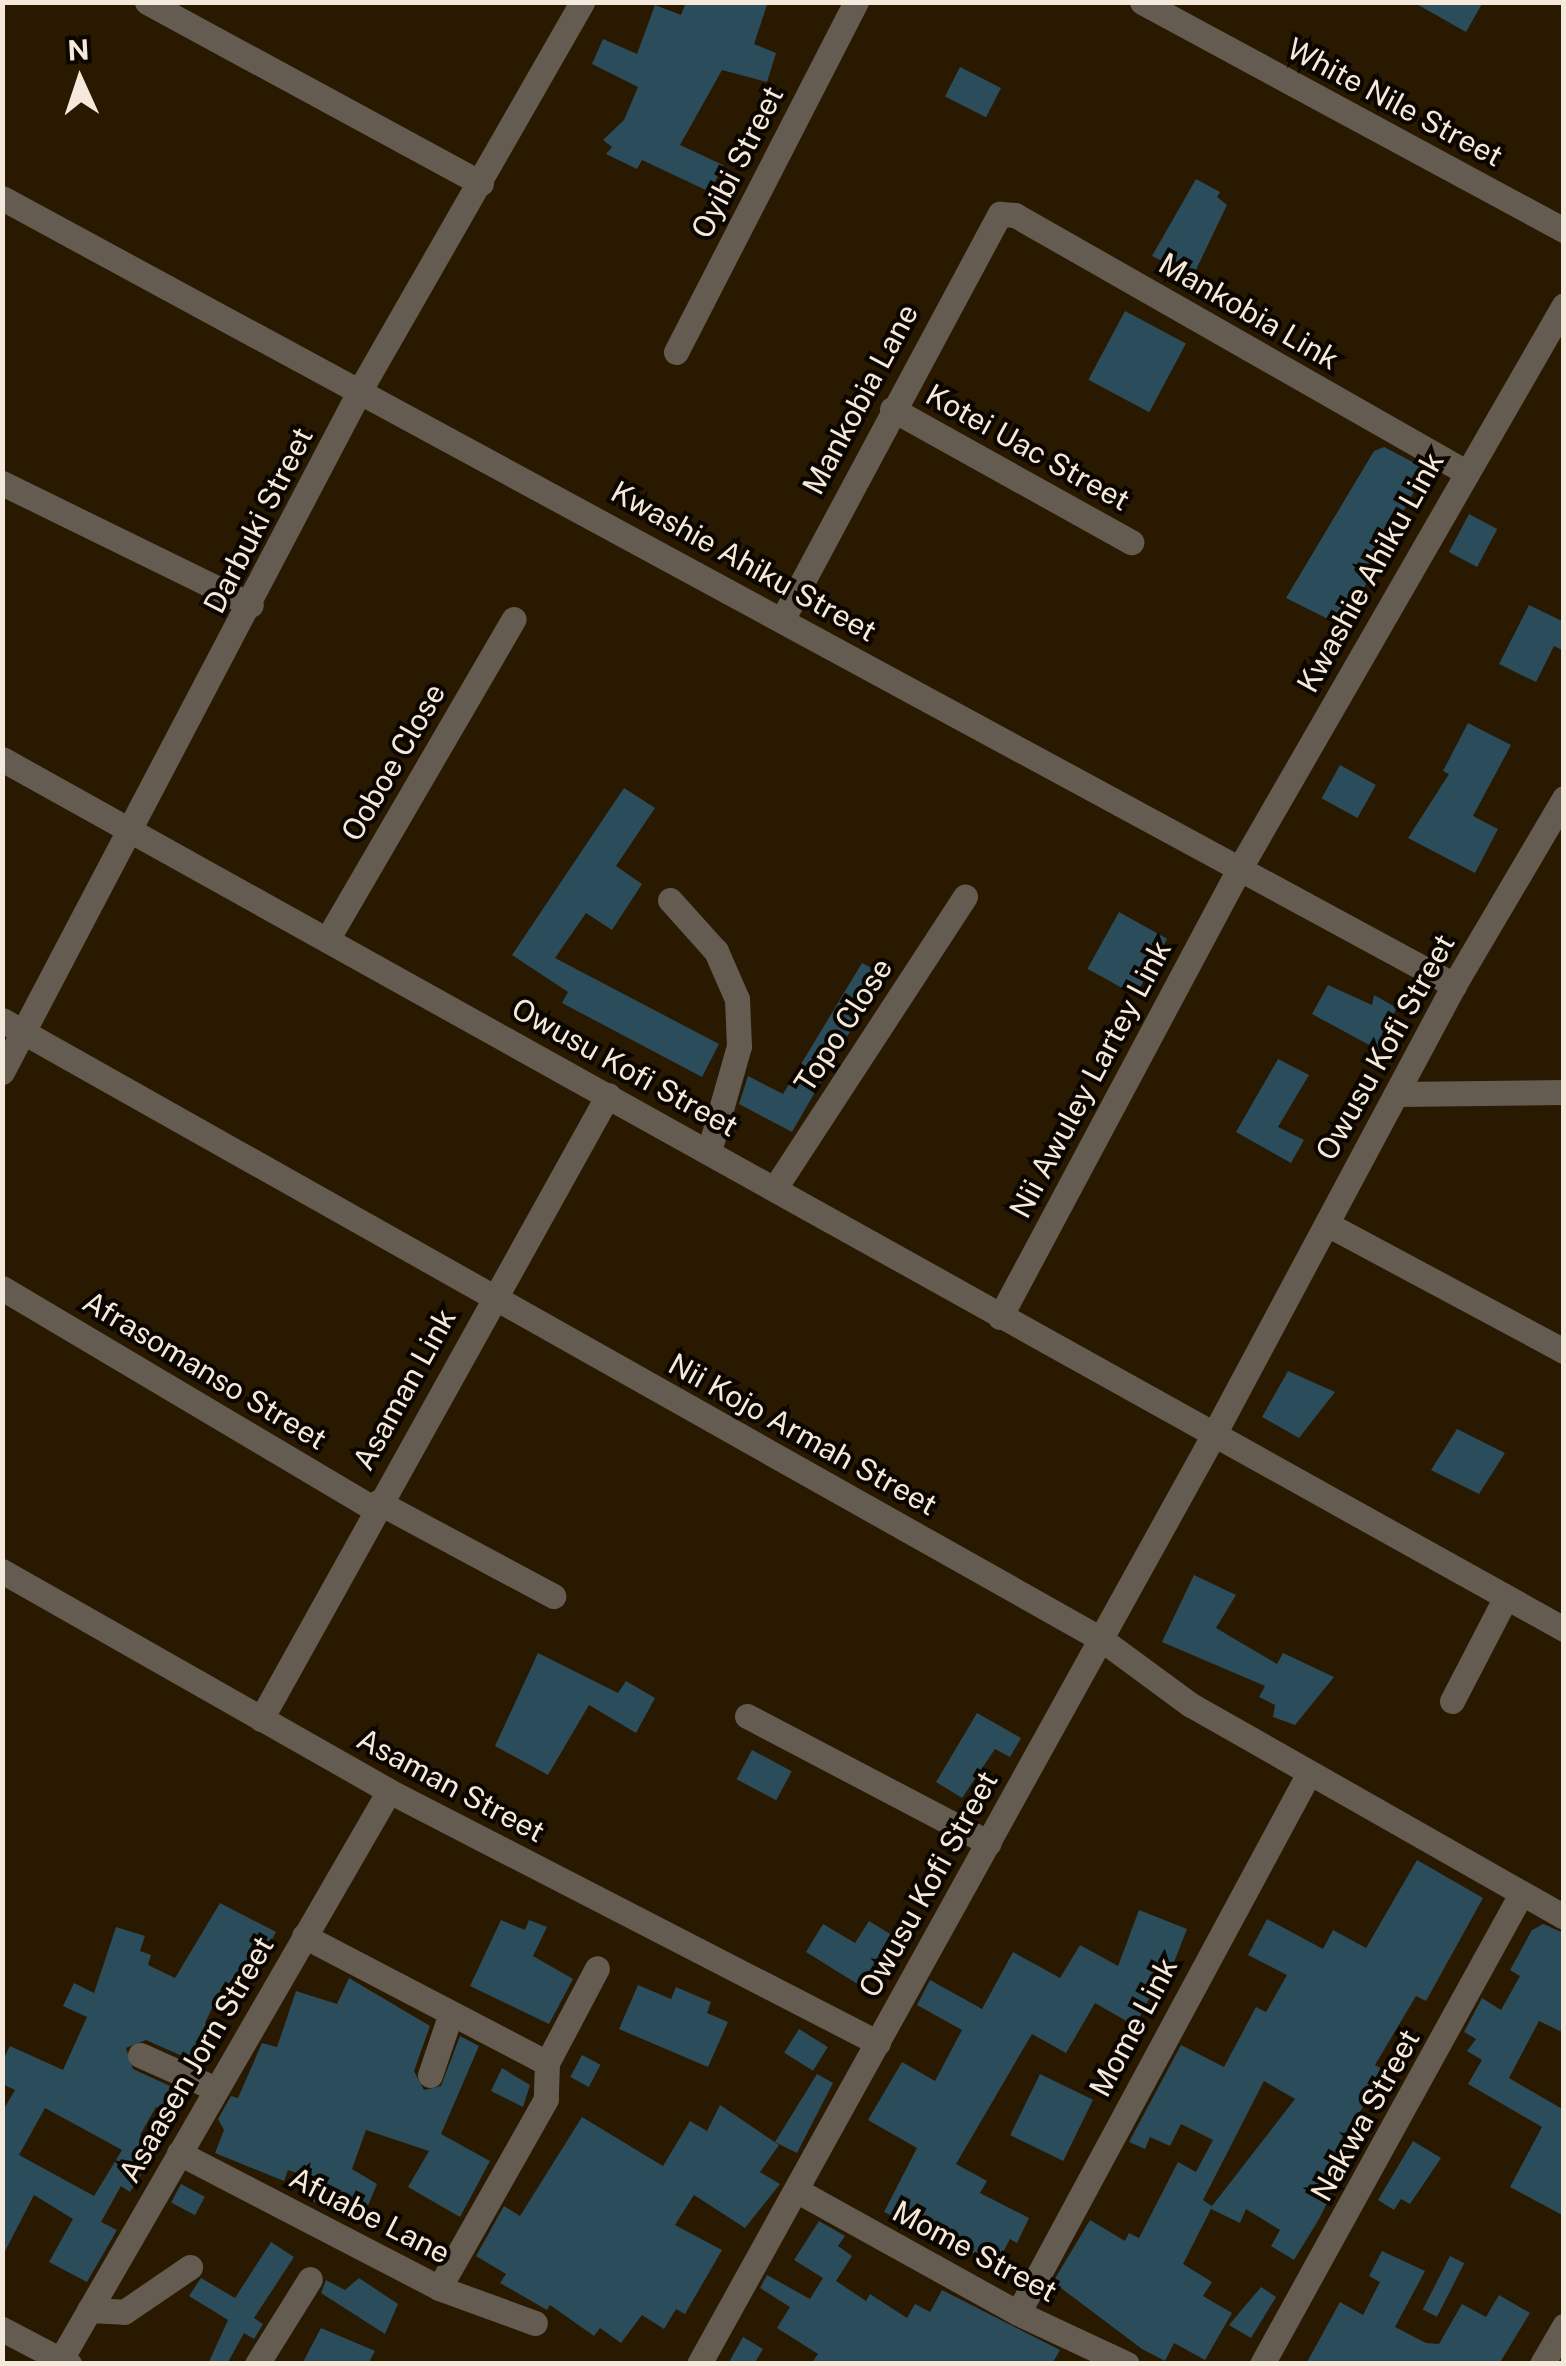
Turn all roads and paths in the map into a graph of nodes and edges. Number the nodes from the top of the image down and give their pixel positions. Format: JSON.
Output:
{"nodes":[{"id":1,"x":148,"y":2,"type":"edge"},
{"id":2,"x":582,"y":2,"type":"edge"},
{"id":3,"x":856,"y":2,"type":"edge"},
{"id":4,"x":1159,"y":6,"type":"edge"},
{"id":5,"x":482,"y":183,"type":"junction"},
{"id":6,"x":2,"y":198,"type":"edge"},
{"id":7,"x":1000,"y":214,"type":"joint"},
{"id":8,"x":1564,"y":230,"type":"edge"},
{"id":9,"x":1564,"y":305,"type":"edge"},
{"id":10,"x":676,"y":352,"type":"dead end"},
{"id":11,"x":360,"y":390,"type":"junction"},
{"id":12,"x":892,"y":409,"type":"junction"},
{"id":13,"x":1464,"y":471,"type":"junction"},
{"id":14,"x":2,"y":484,"type":"edge"},
{"id":15,"x":1131,"y":542,"type":"dead end"},
{"id":16,"x":251,"y":605,"type":"junction"},
{"id":17,"x":783,"y":618,"type":"junction"},
{"id":18,"x":514,"y":619,"type":"dead end"},
{"id":19,"x":2,"y":759,"type":"edge"},
{"id":20,"x":1564,"y":798,"type":"edge"},
{"id":21,"x":129,"y":830,"type":"junction"},
{"id":22,"x":1238,"y":873,"type":"junction"},
{"id":23,"x":965,"y":897,"type":"dead end"},
{"id":24,"x":670,"y":900,"type":"dead end"},
{"id":25,"x":328,"y":938,"type":"junction"},
{"id":26,"x":1454,"y":985,"type":"junction"},
{"id":27,"x":11,"y":1024,"type":"edge"},
{"id":28,"x":2,"y":1072,"type":"edge"},
{"id":29,"x":1564,"y":1092,"type":"edge"},
{"id":30,"x":1396,"y":1094,"type":"junction"},
{"id":31,"x":608,"y":1095,"type":"junction"},
{"id":32,"x":710,"y":1151,"type":"junction"},
{"id":33,"x":775,"y":1188,"type":"junction"},
{"id":34,"x":1326,"y":1224,"type":"junction"},
{"id":35,"x":2,"y":1288,"type":"edge"},
{"id":36,"x":493,"y":1298,"type":"junction"},
{"id":37,"x":1000,"y":1316,"type":"junction"},
{"id":38,"x":1564,"y":1351,"type":"edge"},
{"id":39,"x":1213,"y":1436,"type":"junction"},
{"id":40,"x":376,"y":1505,"type":"junction"},
{"id":41,"x":2,"y":1571,"type":"edge"},
{"id":42,"x":553,"y":1596,"type":"dead end"},
{"id":43,"x":1506,"y":1597,"type":"junction"},
{"id":44,"x":1564,"y":1629,"type":"edge"},
{"id":45,"x":1102,"y":1639,"type":"junction"},
{"id":46,"x":1452,"y":1700,"type":"dead end"},
{"id":47,"x":747,"y":1716,"type":"dead end"},
{"id":48,"x":262,"y":1719,"type":"junction"},
{"id":49,"x":1309,"y":1773,"type":"junction"},
{"id":50,"x":389,"y":1791,"type":"junction"},
{"id":51,"x":988,"y":1843,"type":"junction"},
{"id":52,"x":1521,"y":1894,"type":"junction"},
{"id":53,"x":1564,"y":1917,"type":"edge"},
{"id":54,"x":304,"y":1936,"type":"junction"},
{"id":55,"x":596,"y":1968,"type":"dead end"},
{"id":56,"x":451,"y":2012,"type":"junction"},
{"id":57,"x":878,"y":2042,"type":"junction"},
{"id":58,"x":140,"y":2055,"type":"dead end"},
{"id":59,"x":547,"y":2064,"type":"junction"},
{"id":60,"x":430,"y":2075,"type":"dead end"},
{"id":61,"x":216,"y":2089,"type":"junction"},
{"id":62,"x":180,"y":2153,"type":"junction"},
{"id":63,"x":796,"y":2190,"type":"junction"},
{"id":64,"x":190,"y":2267,"type":"dead end"},
{"id":65,"x":310,"y":2280,"type":"dead end"},
{"id":66,"x":438,"y":2288,"type":"junction"},
{"id":67,"x":89,"y":2310,"type":"junction"},
{"id":68,"x":1018,"y":2313,"type":"junction"},
{"id":69,"x":535,"y":2322,"type":"dead end"},
{"id":70,"x":1564,"y":2326,"type":"edge"},
{"id":71,"x":2,"y":2329,"type":"edge"},
{"id":72,"x":65,"y":2362,"type":"edge"},
{"id":73,"x":257,"y":2364,"type":"edge"},
{"id":74,"x":699,"y":2364,"type":"edge"},
{"id":75,"x":1127,"y":2364,"type":"edge"},
{"id":76,"x":1262,"y":2364,"type":"edge"},
{"id":77,"x":1542,"y":2364,"type":"edge"}],
"edges":[{"from":1,"to":5,"type":"street"},
{"from":2,"to":5,"type":"street","name":"Darbuki Street"},
{"from":3,"to":10,"type":"street","name":"Oyibi Street"},
{"from":4,"to":8,"type":"street","name":"White Nile Street"},
{"from":5,"to":11,"type":"street","name":"Darbuki Street"},
{"from":6,"to":11,"type":"street","name":"Kwashie Ahiku Street"},
{"from":7,"to":12,"type":"street","name":"Mankobia Lane"},
{"from":7,"to":13,"type":"street","name":"Mankobia Link"},
{"from":9,"to":13,"type":"street","name":"Kwashie Ahiku Link"},
{"from":11,"to":16,"type":"street","name":"Darbuki Street"},
{"from":11,"to":17,"type":"street","name":"Kwashie Ahiku Street"},
{"from":12,"to":15,"type":"street","name":"Kotei Uac Street"},
{"from":12,"to":17,"type":"street","name":"Mankobia Lane"},
{"from":13,"to":22,"type":"street","name":"Kwashie Ahiku Link"},
{"from":14,"to":16,"type":"street"},
{"from":16,"to":21,"type":"street","name":"Darbuki Street"},
{"from":17,"to":22,"type":"street","name":"Kwashie Ahiku Street"},
{"from":18,"to":25,"type":"street","name":"Ooboe Close"},
{"from":19,"to":21,"type":"street","name":"Owusu Kofi Street"},
{"from":20,"to":26,"type":"street","name":"Owusu Kofi Street"},
{"from":21,"to":25,"type":"street","name":"Owusu Kofi Street"},
{"from":21,"to":27,"type":"street","name":"Darbuki Street"},
{"from":22,"to":26,"type":"street","name":"Kwashie Ahiku Street"},
{"from":22,"to":37,"type":"street","name":"Nii Awuley Lartey Link"},
{"from":23,"to":33,"type":"street","name":"Topo Close"},
{"from":24,"to":32,"type":"street"},
{"from":25,"to":31,"type":"street","name":"Owusu Kofi Street"},
{"from":26,"to":30,"type":"street","name":"Owusu Kofi Street"},
{"from":27,"to":28,"type":"street","name":"Darbuki Street"},
{"from":27,"to":36,"type":"street","name":"Nii Kojo Armah Street"},
{"from":29,"to":30,"type":"street"},
{"from":30,"to":34,"type":"street","name":"Owusu Kofi Street"},
{"from":31,"to":32,"type":"street","name":"Owusu Kofi Street"},
{"from":31,"to":36,"type":"street","name":"Asaman Link"},
{"from":32,"to":33,"type":"street","name":"Owusu Kofi Street"},
{"from":33,"to":37,"type":"street","name":"Owusu Kofi Street"},
{"from":34,"to":38,"type":"street"},
{"from":34,"to":39,"type":"street","name":"Owusu Kofi Street"},
{"from":35,"to":40,"type":"street","name":"Afrasomanso Street"},
{"from":36,"to":40,"type":"street","name":"Asaman Link"},
{"from":36,"to":45,"type":"street","name":"Nii Kojo Armah Street"},
{"from":37,"to":39,"type":"street","name":"Owusu Kofi Street"},
{"from":39,"to":43,"type":"street","name":"Owusu Kofi Street"},
{"from":39,"to":45,"type":"street","name":"Owusu Kofi Street"},
{"from":40,"to":42,"type":"street","name":"Afrasomanso Street"},
{"from":40,"to":48,"type":"street","name":"Asaman Link"},
{"from":41,"to":48,"type":"street","name":"Asaman Street"},
{"from":43,"to":44,"type":"street","name":"Owusu Kofi Street"},
{"from":43,"to":46,"type":"street"},
{"from":45,"to":49,"type":"street","name":"Nii Kojo Armah Street"},
{"from":45,"to":51,"type":"street","name":"Owusu Kofi Street"},
{"from":47,"to":51,"type":"street"},
{"from":48,"to":50,"type":"street","name":"Asaman Street"},
{"from":49,"to":52,"type":"street","name":"Nii Kojo Armah Street"},
{"from":49,"to":68,"type":"street","name":"Mome Link"},
{"from":50,"to":54,"type":"street","name":"Asaasen Jorn Street"},
{"from":50,"to":57,"type":"street","name":"Asaman Street"},
{"from":51,"to":57,"type":"street","name":"Owusu Kofi Street"},
{"from":52,"to":53,"type":"street","name":"Nii Kojo Armah Street"},
{"from":52,"to":76,"type":"street","name":"Nakwa Street"},
{"from":54,"to":56,"type":"street"},
{"from":54,"to":61,"type":"street","name":"Asaasen Jorn Street"},
{"from":55,"to":59,"type":"street"},
{"from":56,"to":59,"type":"street"},
{"from":56,"to":60,"type":"street"},
{"from":57,"to":63,"type":"street","name":"Owusu Kofi Street"},
{"from":58,"to":61,"type":"street"},
{"from":59,"to":66,"type":"street"},
{"from":61,"to":62,"type":"street","name":"Asaasen Jorn Street"},
{"from":62,"to":66,"type":"street","name":"Afuabe Lane"},
{"from":62,"to":67,"type":"street","name":"Asaasen Jorn Street"},
{"from":63,"to":68,"type":"street","name":"Mome Street"},
{"from":63,"to":74,"type":"street","name":"Owusu Kofi Street"},
{"from":64,"to":67,"type":"street"},
{"from":65,"to":73,"type":"street"},
{"from":66,"to":69,"type":"street","name":"Afuabe Lane"},
{"from":67,"to":72,"type":"street","name":"Asaasen Jorn Street"},
{"from":68,"to":75,"type":"street","name":"Mome Street"},
{"from":70,"to":77,"type":"street"},
{"from":71,"to":72,"type":"street"}]}
